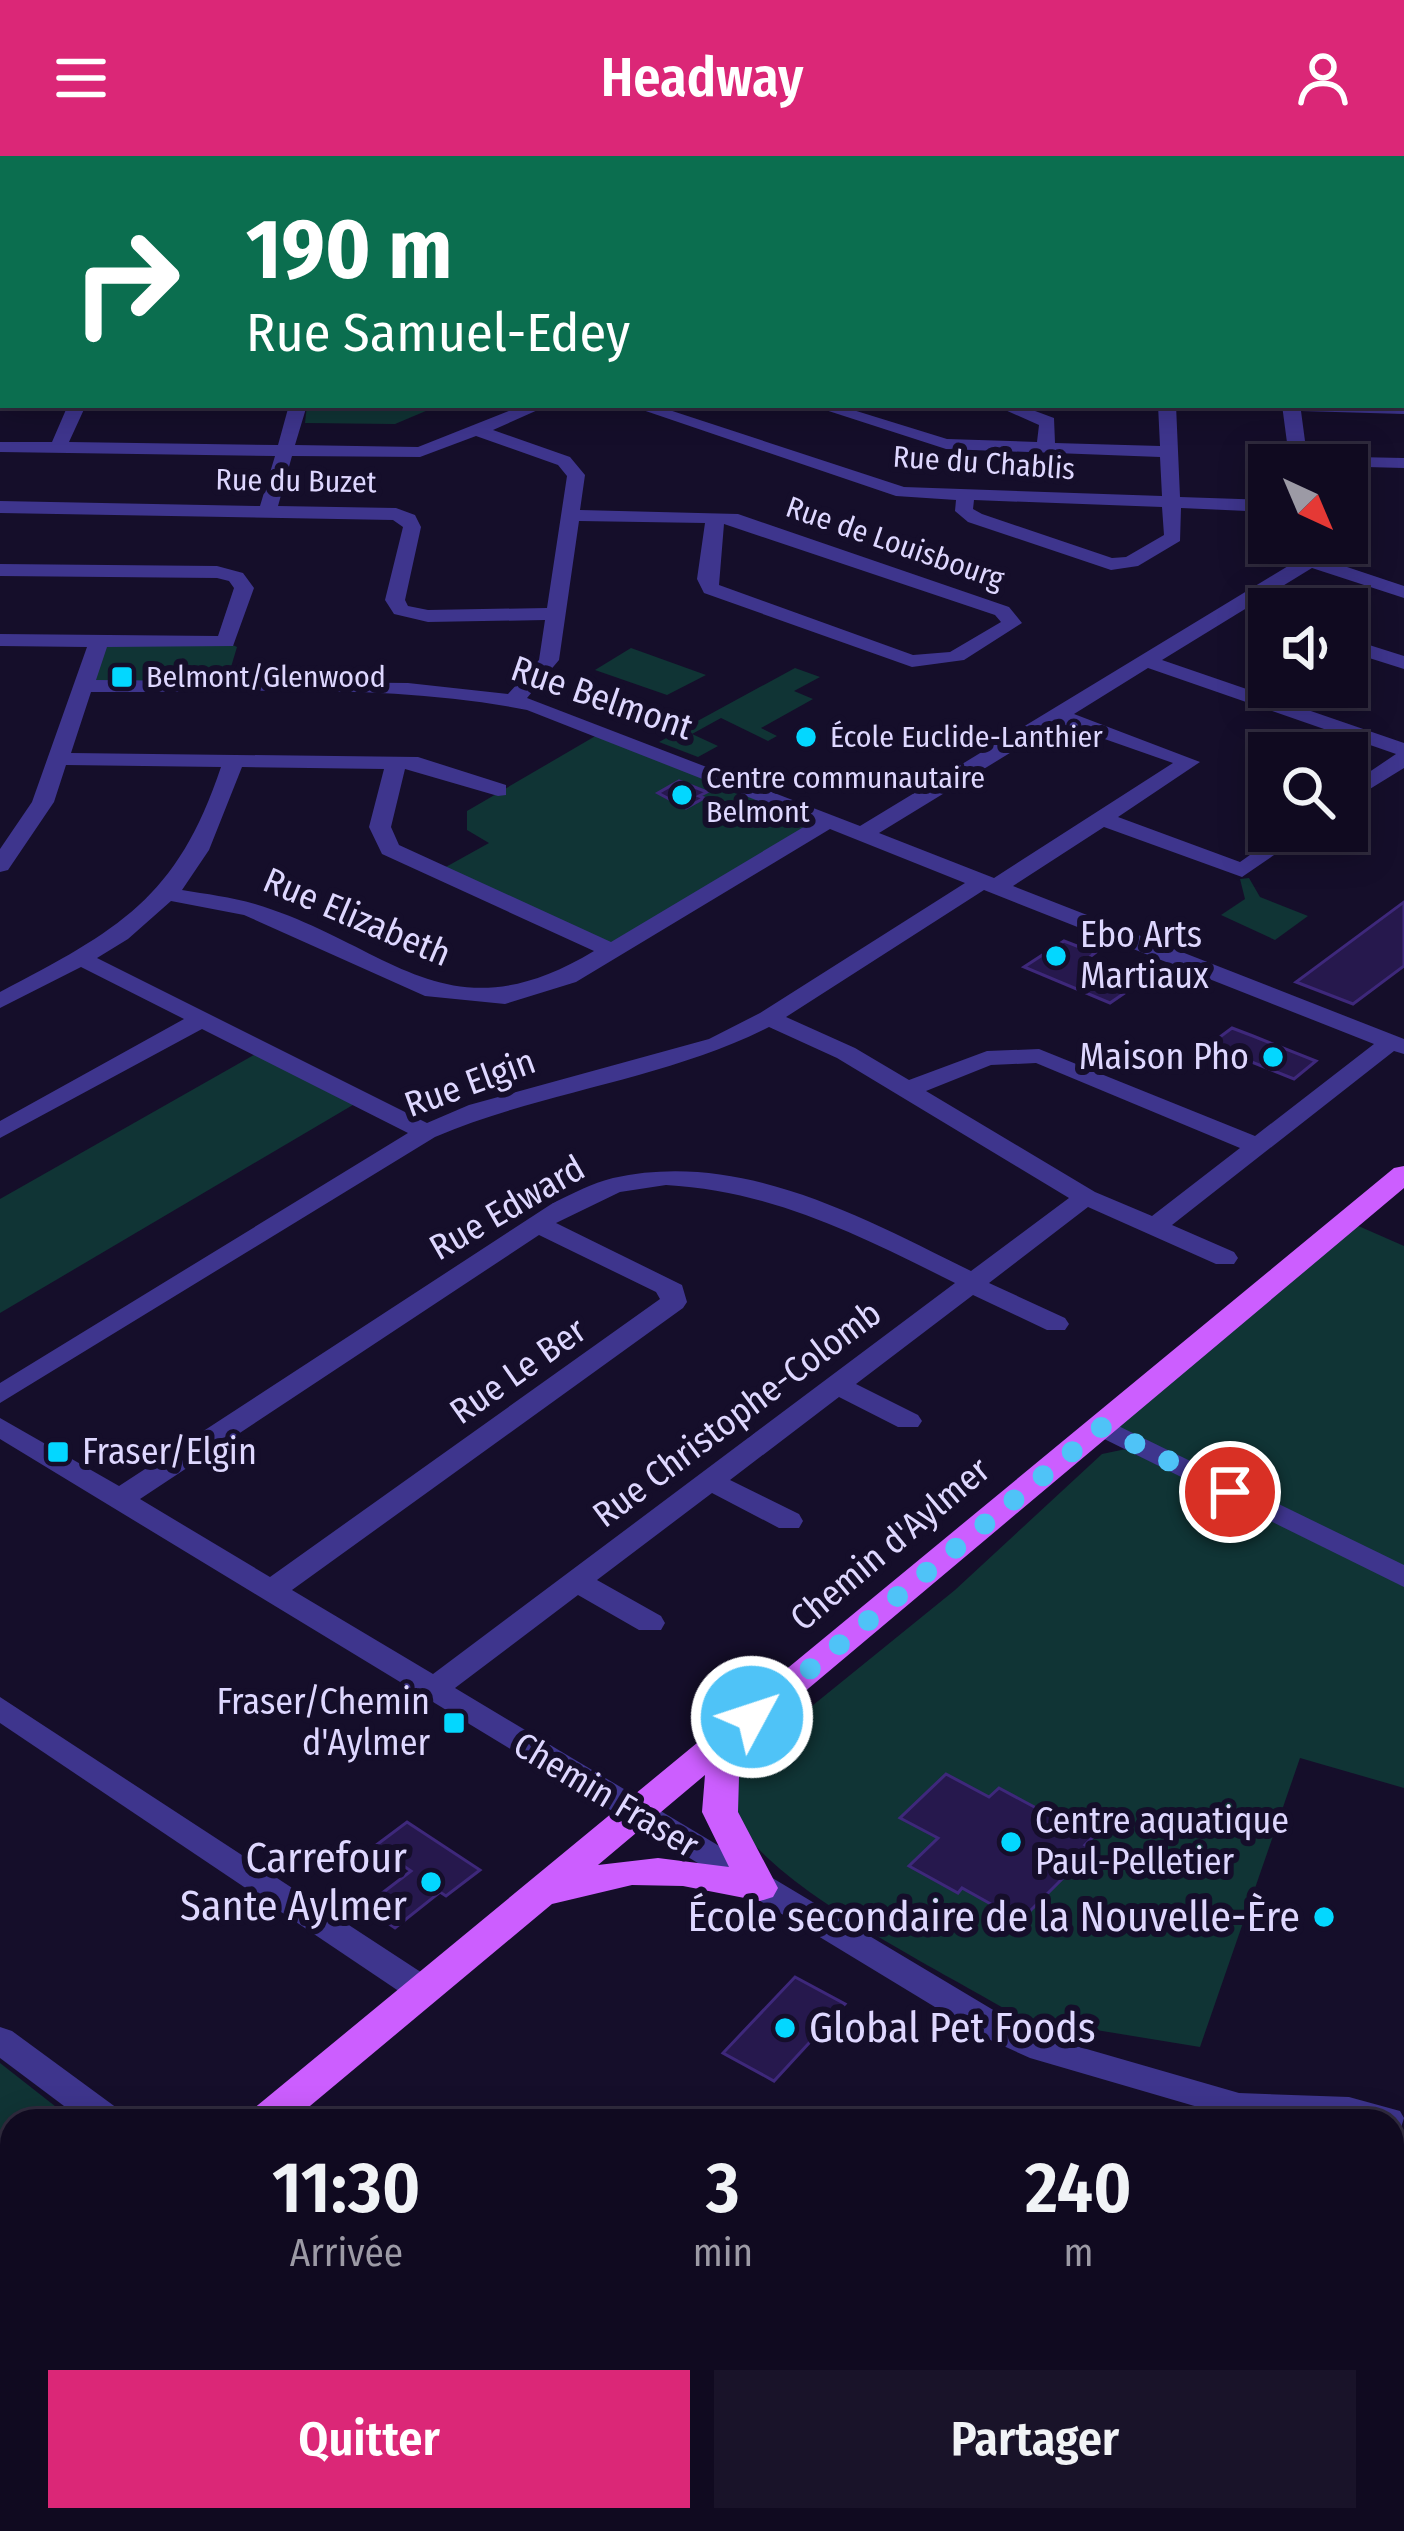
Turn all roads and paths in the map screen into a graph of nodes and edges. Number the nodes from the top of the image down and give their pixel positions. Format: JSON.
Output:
{"nodes":[{"id":1,"x":76,"y":408,"type":"edge"},
{"id":2,"x":297,"y":408,"type":"edge"},
{"id":3,"x":533,"y":408,"type":"edge"},
{"id":4,"x":646,"y":408,"type":"edge"},
{"id":5,"x":692,"y":408,"type":"edge"},
{"id":6,"x":829,"y":408,"type":"edge"},
{"id":7,"x":1011,"y":408,"type":"edge"},
{"id":8,"x":1167,"y":408,"type":"edge"},
{"id":9,"x":1291,"y":408,"type":"edge"},
{"id":10,"x":672,"y":417,"type":"junction"},
{"id":11,"x":478,"y":431,"type":"junction"},
{"id":12,"x":1296,"y":444,"type":"edge"},
{"id":13,"x":0,"y":447,"type":"edge"},
{"id":14,"x":58,"y":448,"type":"junction"},
{"id":15,"x":1045,"y":448,"type":"junction"},
{"id":16,"x":286,"y":450,"type":"junction"},
{"id":17,"x":1169,"y":452,"type":"junction"},
{"id":18,"x":1368,"y":463,"type":"edge"},
{"id":19,"x":1404,"y":463,"type":"edge"},
{"id":20,"x":965,"y":495,"type":"junction"},
{"id":21,"x":1170,"y":503,"type":"junction"},
{"id":22,"x":1248,"y":505,"type":"edge"},
{"id":23,"x":0,"y":507,"type":"edge"},
{"id":24,"x":268,"y":510,"type":"junction"},
{"id":25,"x":570,"y":515,"type":"junction"},
{"id":26,"x":715,"y":518,"type":"junction"},
{"id":27,"x":1293,"y":564,"type":"edge"},
{"id":28,"x":1338,"y":564,"type":"edge"},
{"id":29,"x":0,"y":570,"type":"edge"},
{"id":30,"x":1404,"y":592,"type":"edge"},
{"id":31,"x":1236,"y":607,"type":"junction"},
{"id":32,"x":1248,"y":611,"type":"edge"},
{"id":33,"x":556,"y":614,"type":"junction"},
{"id":34,"x":0,"y":640,"type":"edge"},
{"id":35,"x":99,"y":641,"type":"junction"},
{"id":36,"x":1368,"y":651,"type":"edge"},
{"id":37,"x":1146,"y":661,"type":"junction"},
{"id":38,"x":1404,"y":663,"type":"edge"},
{"id":39,"x":85,"y":686,"type":"junction"},
{"id":40,"x":513,"y":700,"type":"junction"},
{"id":41,"x":1057,"y":715,"type":"junction"},
{"id":42,"x":1404,"y":754,"type":"edge"},
{"id":43,"x":61,"y":759,"type":"junction"},
{"id":44,"x":234,"y":759,"type":"junction"},
{"id":45,"x":396,"y":761,"type":"junction"},
{"id":46,"x":1368,"y":781,"type":"edge"},
{"id":47,"x":498,"y":790,"type":"dead end"},
{"id":48,"x":1103,"y":819,"type":"junction"},
{"id":49,"x":830,"y":821,"type":"junction"},
{"id":50,"x":862,"y":834,"type":"junction"},
{"id":51,"x":1267,"y":852,"type":"edge"},
{"id":52,"x":0,"y":865,"type":"edge"},
{"id":53,"x":990,"y":883,"type":"junction"},
{"id":54,"x":170,"y":894,"type":"junction"},
{"id":55,"x":611,"y":951,"type":"junction"},
{"id":56,"x":80,"y":958,"type":"junction"},
{"id":57,"x":0,"y":1001,"type":"edge"},
{"id":58,"x":204,"y":1018,"type":"junction"},
{"id":59,"x":768,"y":1018,"type":"junction"},
{"id":60,"x":1397,"y":1044,"type":"edge"},
{"id":61,"x":909,"y":1090,"type":"junction"},
{"id":62,"x":0,"y":1131,"type":"edge"},
{"id":63,"x":426,"y":1132,"type":"junction"},
{"id":64,"x":1258,"y":1146,"type":"junction"},
{"id":65,"x":1404,"y":1174,"type":"edge"},
{"id":66,"x":1086,"y":1197,"type":"junction"},
{"id":67,"x":538,"y":1224,"type":"junction"},
{"id":68,"x":1157,"y":1225,"type":"junction"},
{"id":69,"x":1225,"y":1258,"type":"dead end"},
{"id":70,"x":971,"y":1282,"type":"junction"},
{"id":71,"x":1056,"y":1324,"type":"dead end"},
{"id":72,"x":836,"y":1385,"type":"junction"},
{"id":73,"x":0,"y":1395,"type":"edge"},
{"id":74,"x":908,"y":1421,"type":"dead end"},
{"id":75,"x":1102,"y":1427,"type":"junction"},
{"id":76,"x":4,"y":1434,"type":"edge"},
{"id":77,"x":710,"y":1480,"type":"junction"},
{"id":78,"x":119,"y":1499,"type":"junction"},
{"id":79,"x":789,"y":1521,"type":"dead end"},
{"id":80,"x":1404,"y":1577,"type":"edge"},
{"id":81,"x":577,"y":1581,"type":"junction"},
{"id":82,"x":270,"y":1591,"type":"junction"},
{"id":83,"x":650,"y":1623,"type":"dead end"},
{"id":84,"x":432,"y":1690,"type":"junction"},
{"id":85,"x":0,"y":1708,"type":"edge"},
{"id":86,"x":752,"y":1717,"type":"junction"},
{"id":87,"x":637,"y":1814,"type":"junction"},
{"id":88,"x":760,"y":1888,"type":"junction"},
{"id":89,"x":524,"y":1907,"type":"junction"},
{"id":90,"x":424,"y":1991,"type":"junction"},
{"id":91,"x":0,"y":2040,"type":"edge"},
{"id":92,"x":93,"y":2109,"type":"edge"},
{"id":93,"x":281,"y":2109,"type":"edge"},
{"id":94,"x":1239,"y":2109,"type":"edge"}],
"edges":[{"from":1,"to":14,"type":"street"},
{"from":2,"to":16,"type":"street"},
{"from":3,"to":11,"type":"street"},
{"from":4,"to":10,"type":"street","name":"Rue du Chablis"},
{"from":5,"to":10,"type":"street"},
{"from":6,"to":15,"type":"street"},
{"from":7,"to":15,"type":"street"},
{"from":8,"to":17,"type":"street"},
{"from":9,"to":12,"type":"street"},
{"from":10,"to":20,"type":"street","name":"Rue du Chablis"},
{"from":11,"to":16,"type":"street"},
{"from":11,"to":25,"type":"street"},
{"from":13,"to":14,"type":"street"},
{"from":14,"to":16,"type":"street"},
{"from":15,"to":17,"type":"street"},
{"from":16,"to":24,"type":"street"},
{"from":17,"to":21,"type":"street"},
{"from":18,"to":19,"type":"street"},
{"from":20,"to":21,"type":"street","name":"Rue du Chablis"},
{"from":20,"to":21,"type":"street"},
{"from":21,"to":22,"type":"street","name":"Rue du Chablis"},
{"from":23,"to":24,"type":"street","name":"Rue du Buzet"},
{"from":24,"to":33,"type":"street","name":"Rue du Buzet"},
{"from":25,"to":26,"type":"street","name":"Rue de Louisbourg"},
{"from":25,"to":33,"type":"street"},
{"from":26,"to":26,"type":"street","name":"Rue de Louisbourg"},
{"from":27,"to":31,"type":"street"},
{"from":28,"to":30,"type":"street"},
{"from":29,"to":35,"type":"street"},
{"from":31,"to":32,"type":"street"},
{"from":31,"to":37,"type":"street"},
{"from":33,"to":40,"type":"street"},
{"from":34,"to":35,"type":"street"},
{"from":35,"to":39,"type":"street"},
{"from":36,"to":38,"type":"street"},
{"from":37,"to":41,"type":"street"},
{"from":37,"to":42,"type":"street"},
{"from":39,"to":40,"type":"street","name":"Rue Belmont"},
{"from":39,"to":43,"type":"street"},
{"from":40,"to":49,"type":"street","name":"Rue Belmont"},
{"from":41,"to":48,"type":"street","name":"Rue Elgin"},
{"from":41,"to":50,"type":"street"},
{"from":42,"to":46,"type":"street"},
{"from":43,"to":44,"type":"street"},
{"from":43,"to":52,"type":"street"},
{"from":44,"to":45,"type":"street"},
{"from":44,"to":54,"type":"street"},
{"from":45,"to":47,"type":"street"},
{"from":45,"to":55,"type":"street"},
{"from":48,"to":51,"type":"street"},
{"from":48,"to":53,"type":"street","name":"Rue Elgin"},
{"from":49,"to":50,"type":"street","name":"Rue Belmont"},
{"from":49,"to":55,"type":"street","name":"Rue Elizabeth"},
{"from":50,"to":53,"type":"street","name":"Rue Belmont"},
{"from":53,"to":59,"type":"street","name":"Rue Elgin"},
{"from":53,"to":60,"type":"street","name":"Rue Belmont"},
{"from":54,"to":55,"type":"street","name":"Rue Elizabeth"},
{"from":54,"to":56,"type":"street"},
{"from":56,"to":57,"type":"street"},
{"from":56,"to":58,"type":"street"},
{"from":58,"to":62,"type":"street"},
{"from":58,"to":63,"type":"street"},
{"from":59,"to":61,"type":"street"},
{"from":59,"to":63,"type":"street","name":"Rue Elgin"},
{"from":60,"to":64,"type":"street"},
{"from":61,"to":64,"type":"street"},
{"from":61,"to":66,"type":"street"},
{"from":63,"to":73,"type":"street","name":"Rue Elgin"},
{"from":64,"to":68,"type":"street"},
{"from":65,"to":75,"type":"main road","name":"Chemin d'Aylmer"},
{"from":66,"to":68,"type":"street"},
{"from":66,"to":70,"type":"street","name":"Rue Christophe-Colomb"},
{"from":67,"to":70,"type":"street","name":"Rue Edward"},
{"from":67,"to":78,"type":"street","name":"Rue Edward"},
{"from":67,"to":82,"type":"street","name":"Rue Le Ber"},
{"from":68,"to":69,"type":"street"},
{"from":70,"to":71,"type":"street","name":"Rue Edward"},
{"from":70,"to":72,"type":"street","name":"Rue Christophe-Colomb"},
{"from":72,"to":74,"type":"street"},
{"from":72,"to":77,"type":"street","name":"Rue Christophe-Colomb"},
{"from":75,"to":80,"type":"street"},
{"from":75,"to":86,"type":"main road","name":"Chemin d'Aylmer"},
{"from":76,"to":78,"type":"street","name":"Chemin Fraser"},
{"from":77,"to":79,"type":"street"},
{"from":77,"to":81,"type":"street","name":"Rue Christophe-Colomb"},
{"from":78,"to":82,"type":"street","name":"Chemin Fraser"},
{"from":81,"to":83,"type":"street"},
{"from":81,"to":84,"type":"street","name":"Rue Christophe-Colomb"},
{"from":82,"to":84,"type":"street","name":"Chemin Fraser"},
{"from":84,"to":87,"type":"street","name":"Chemin Fraser"},
{"from":85,"to":90,"type":"street"},
{"from":86,"to":87,"type":"main road","name":"Chemin d'Aylmer"},
{"from":86,"to":88,"type":"main road"},
{"from":87,"to":88,"type":"street","name":"Chemin Fraser"},
{"from":87,"to":89,"type":"main road","name":"Chemin d'Aylmer"},
{"from":88,"to":89,"type":"main road"},
{"from":88,"to":94,"type":"street","name":"Chemin Fraser"},
{"from":89,"to":90,"type":"main road","name":"Chemin d'Aylmer"},
{"from":90,"to":93,"type":"main road","name":"Chemin d'Aylmer"},
{"from":91,"to":92,"type":"street"}]}
